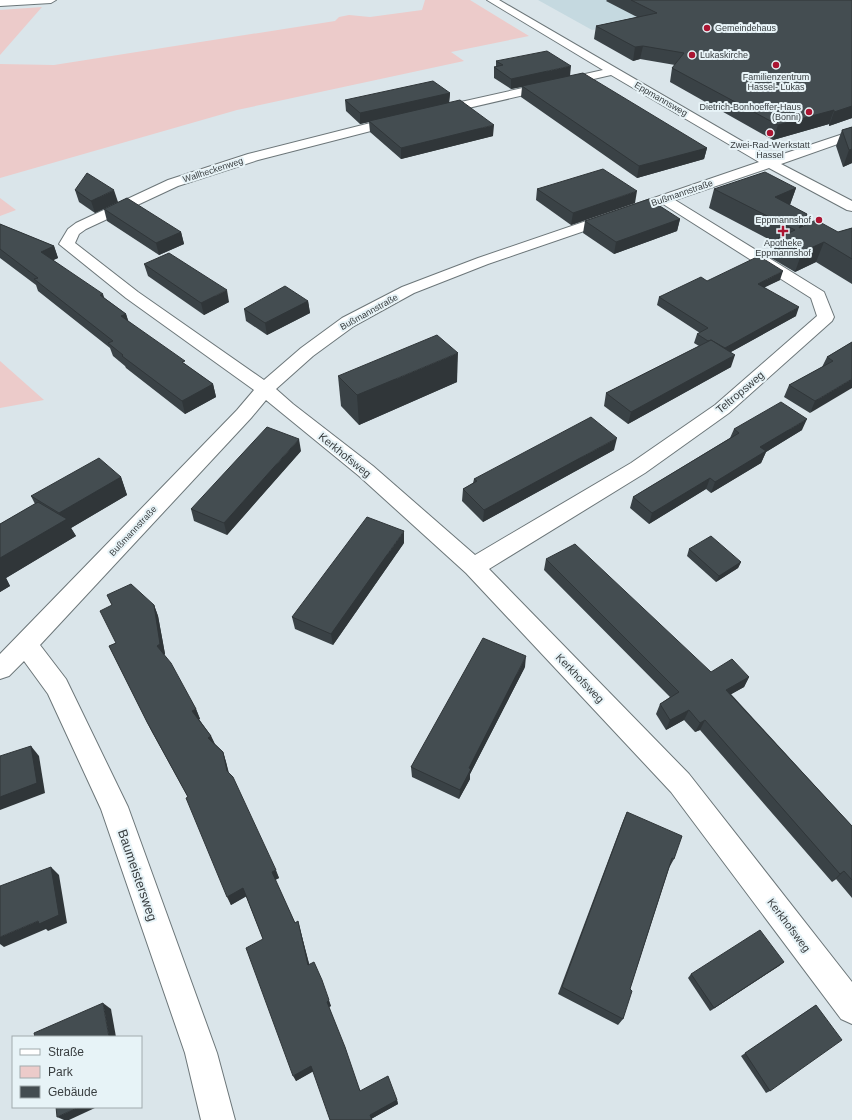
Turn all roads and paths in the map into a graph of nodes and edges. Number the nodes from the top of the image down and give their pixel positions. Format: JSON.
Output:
{"nodes":[{"id":1,"x":51,"y":0,"type":"edge"},
{"id":2,"x":492,"y":0,"type":"edge"},
{"id":3,"x":0,"y":3,"type":"edge"},
{"id":4,"x":613,"y":71,"type":"junction"},
{"id":5,"x":428,"y":113,"type":"edge"},
{"id":6,"x":413,"y":117,"type":"edge"},
{"id":7,"x":852,"y":135,"type":"edge"},
{"id":8,"x":770,"y":163,"type":"junction"},
{"id":9,"x":664,"y":199,"type":"junction"},
{"id":10,"x":852,"y":207,"type":"edge"},
{"id":11,"x":265,"y":389,"type":"junction"},
{"id":12,"x":474,"y":567,"type":"junction"},
{"id":13,"x":26,"y":644,"type":"junction"},
{"id":14,"x":0,"y":669,"type":"edge"},
{"id":15,"x":852,"y":1008,"type":"edge"},
{"id":16,"x":218,"y":1120,"type":"edge"}],
"edges":[{"from":1,"to":3,"type":"street"},
{"from":2,"to":4,"type":"street","name":"Eppmannsweg"},
{"from":4,"to":5,"type":"street"},
{"from":4,"to":8,"type":"street","name":"Eppmannsweg"},
{"from":6,"to":11,"type":"street","name":"Wallheckenweg"},
{"from":7,"to":8,"type":"street","name":"Bußmannstraße"},
{"from":8,"to":9,"type":"street","name":"Bußmannstraße"},
{"from":8,"to":10,"type":"street","name":"Eppmannsweg"},
{"from":9,"to":11,"type":"street","name":"Bußmannstraße"},
{"from":9,"to":12,"type":"street","name":"Teltropsweg"},
{"from":11,"to":12,"type":"street","name":"Kerkhofsweg"},
{"from":11,"to":13,"type":"street","name":"Bußmannstraße"},
{"from":12,"to":15,"type":"street","name":"Kerkhofsweg"},
{"from":13,"to":14,"type":"street","name":"Bußmannstraße"},
{"from":13,"to":16,"type":"street","name":"Baumeistersweg"}]}
